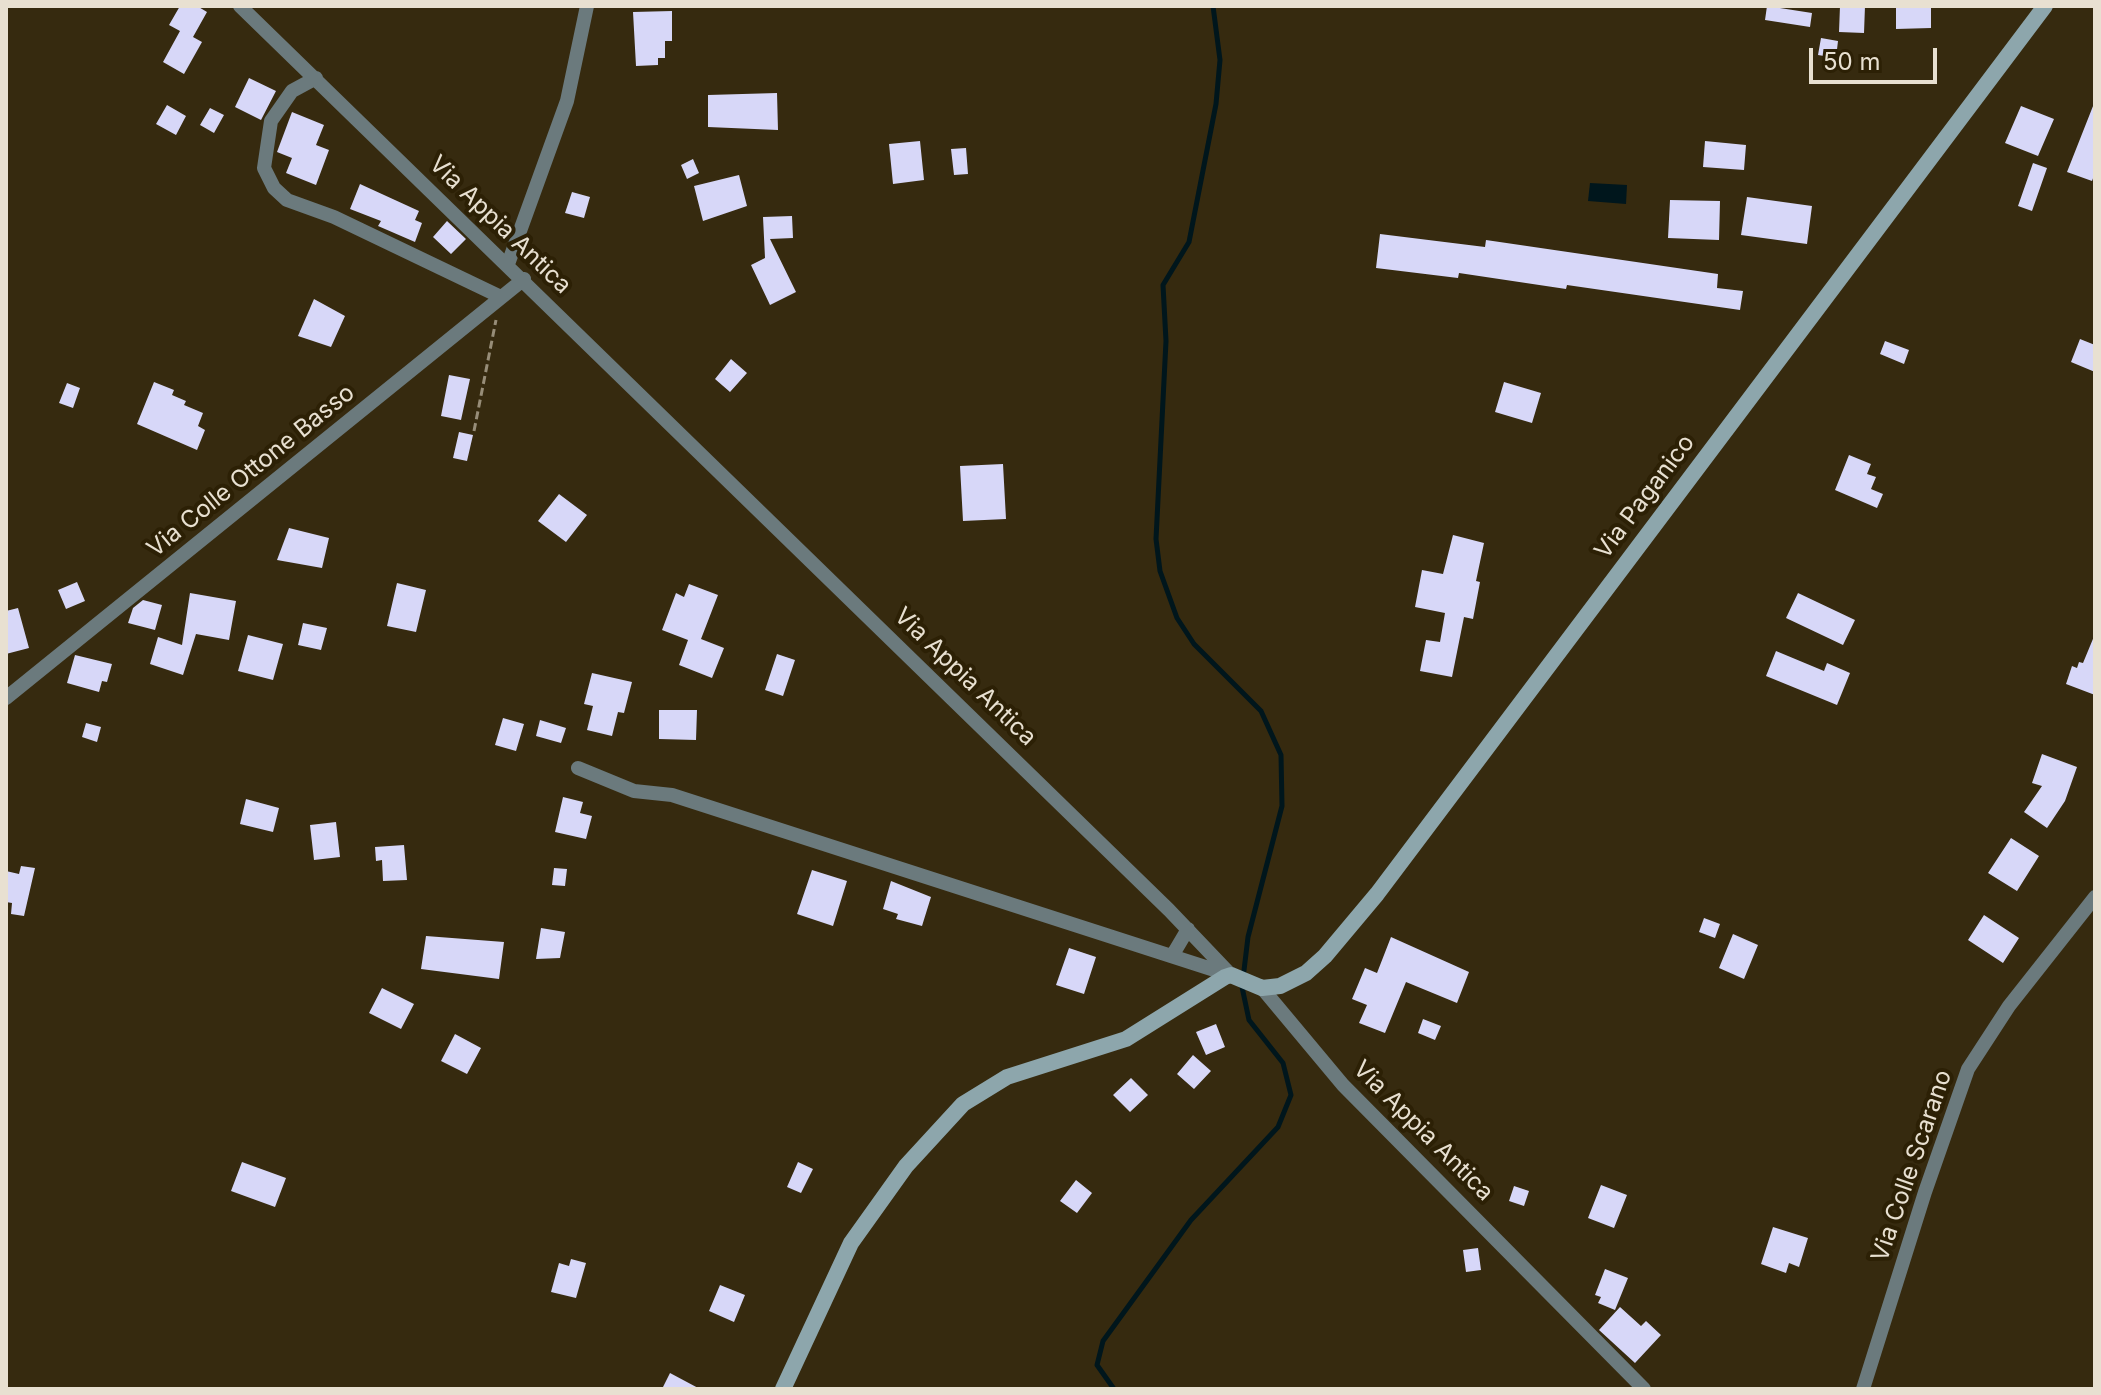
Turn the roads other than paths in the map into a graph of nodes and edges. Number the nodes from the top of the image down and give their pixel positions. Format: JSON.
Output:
{"nodes":[{"id":1,"x":240,"y":6,"type":"edge"},
{"id":2,"x":587,"y":6,"type":"edge"},
{"id":3,"x":2045,"y":6,"type":"edge"},
{"id":4,"x":316,"y":78,"type":"junction"},
{"id":5,"x":508,"y":264,"type":"junction"},
{"id":6,"x":524,"y":279,"type":"junction"},
{"id":7,"x":501,"y":297,"type":"junction"},
{"id":8,"x":6,"y":698,"type":"edge"},
{"id":9,"x":578,"y":768,"type":"dead end"},
{"id":10,"x":2095,"y":897,"type":"edge"},
{"id":11,"x":1188,"y":929,"type":"junction"},
{"id":12,"x":1172,"y":956,"type":"junction"},
{"id":13,"x":1231,"y":975,"type":"junction"},
{"id":14,"x":1262,"y":988,"type":"junction"},
{"id":15,"x":783,"y":1389,"type":"edge"},
{"id":16,"x":1644,"y":1389,"type":"edge"},
{"id":17,"x":1863,"y":1389,"type":"edge"}],
"edges":[{"from":1,"to":4,"type":"street","name":"Via Appia Antica"},
{"from":2,"to":5,"type":"street"},
{"from":3,"to":14,"type":"street","name":"Via Paganico"},
{"from":4,"to":5,"type":"street","name":"Via Appia Antica"},
{"from":4,"to":7,"type":"street"},
{"from":5,"to":6,"type":"street","name":"Via Appia Antica"},
{"from":6,"to":7,"type":"street","name":"Via Colle Ottone Basso"},
{"from":6,"to":11,"type":"street","name":"Via Appia Antica"},
{"from":7,"to":8,"type":"street","name":"Via Colle Ottone Basso"},
{"from":9,"to":12,"type":"street"},
{"from":10,"to":17,"type":"street","name":"Via Colle Scarano"},
{"from":11,"to":12,"type":"street"},
{"from":11,"to":13,"type":"street","name":"Via Appia Antica"},
{"from":12,"to":13,"type":"street"},
{"from":13,"to":14,"type":"street","name":"Via Appia Antica"},
{"from":13,"to":15,"type":"street"},
{"from":14,"to":16,"type":"street","name":"Via Appia Antica"}]}
